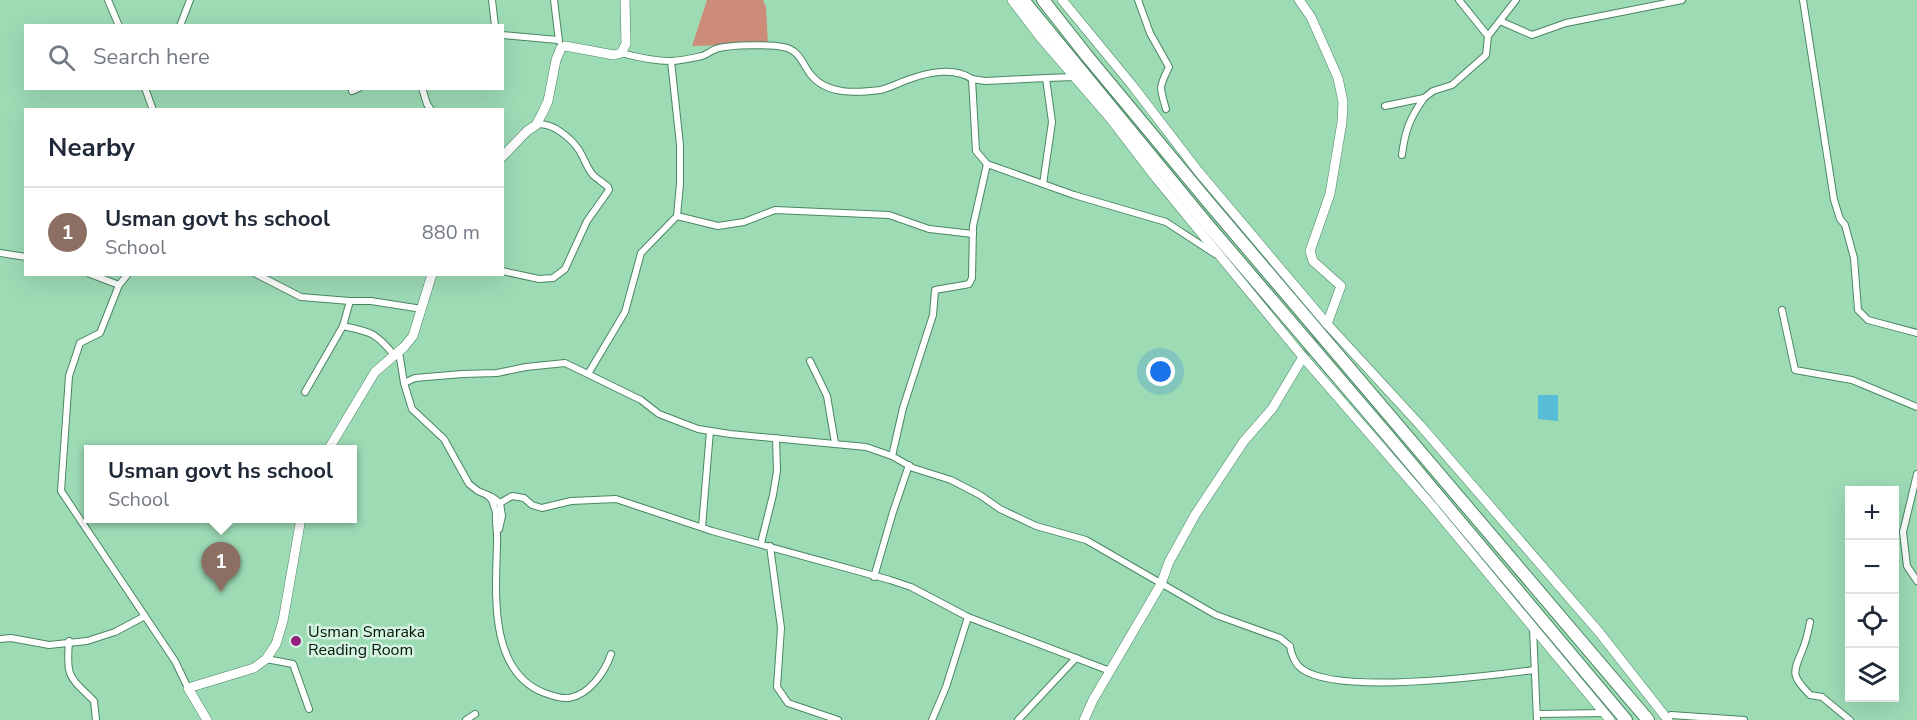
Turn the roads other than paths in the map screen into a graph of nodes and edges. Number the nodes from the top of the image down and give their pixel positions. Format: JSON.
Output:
{"nodes":[{"id":1,"x":108,"y":0,"type":"edge"},
{"id":2,"x":190,"y":0,"type":"edge"},
{"id":3,"x":492,"y":0,"type":"edge"},
{"id":4,"x":554,"y":0,"type":"edge"},
{"id":5,"x":625,"y":0,"type":"edge"},
{"id":6,"x":1012,"y":0,"type":"edge"},
{"id":7,"x":1023,"y":0,"type":"edge"},
{"id":8,"x":1043,"y":0,"type":"edge"},
{"id":9,"x":1062,"y":0,"type":"edge"},
{"id":10,"x":1138,"y":0,"type":"edge"},
{"id":11,"x":1299,"y":0,"type":"edge"},
{"id":12,"x":1460,"y":0,"type":"edge"},
{"id":13,"x":1516,"y":0,"type":"edge"},
{"id":14,"x":1682,"y":0,"type":"edge"},
{"id":15,"x":1803,"y":0,"type":"edge"},
{"id":16,"x":1500,"y":21,"type":"junction"},
{"id":17,"x":117,"y":24,"type":"edge"},
{"id":18,"x":181,"y":24,"type":"edge"},
{"id":19,"x":495,"y":24,"type":"edge"},
{"id":20,"x":504,"y":35,"type":"edge"},
{"id":21,"x":1488,"y":36,"type":"junction"},
{"id":22,"x":561,"y":43,"type":"junction"},
{"id":23,"x":621,"y":53,"type":"junction"},
{"id":24,"x":671,"y":61,"type":"junction"},
{"id":25,"x":1075,"y":77,"type":"junction"},
{"id":26,"x":1046,"y":78,"type":"junction"},
{"id":27,"x":972,"y":79,"type":"junction"},
{"id":28,"x":149,"y":90,"type":"edge"},
{"id":29,"x":423,"y":90,"type":"edge"},
{"id":30,"x":1424,"y":98,"type":"junction"},
{"id":31,"x":1385,"y":106,"type":"dead end"},
{"id":32,"x":153,"y":108,"type":"edge"},
{"id":33,"x":430,"y":108,"type":"edge"},
{"id":34,"x":1166,"y":109,"type":"dead end"},
{"id":35,"x":536,"y":125,"type":"junction"},
{"id":36,"x":504,"y":155,"type":"edge"},
{"id":37,"x":1402,"y":155,"type":"dead end"},
{"id":38,"x":987,"y":164,"type":"junction"},
{"id":39,"x":1043,"y":184,"type":"junction"},
{"id":40,"x":677,"y":216,"type":"junction"},
{"id":41,"x":973,"y":234,"type":"junction"},
{"id":42,"x":0,"y":253,"type":"edge"},
{"id":43,"x":24,"y":257,"type":"edge"},
{"id":44,"x":1222,"y":258,"type":"junction"},
{"id":45,"x":504,"y":271,"type":"edge"},
{"id":46,"x":95,"y":276,"type":"edge"},
{"id":47,"x":126,"y":276,"type":"edge"},
{"id":48,"x":260,"y":276,"type":"edge"},
{"id":49,"x":431,"y":276,"type":"edge"},
{"id":50,"x":119,"y":285,"type":"junction"},
{"id":51,"x":350,"y":301,"type":"junction"},
{"id":52,"x":422,"y":309,"type":"junction"},
{"id":53,"x":1782,"y":310,"type":"dead end"},
{"id":54,"x":1327,"y":324,"type":"junction"},
{"id":55,"x":343,"y":326,"type":"junction"},
{"id":56,"x":1917,"y":333,"type":"edge"},
{"id":57,"x":396,"y":353,"type":"junction"},
{"id":58,"x":1303,"y":357,"type":"junction"},
{"id":59,"x":810,"y":361,"type":"dead end"},
{"id":60,"x":588,"y":374,"type":"junction"},
{"id":61,"x":404,"y":383,"type":"junction"},
{"id":62,"x":305,"y":392,"type":"dead end"},
{"id":63,"x":1917,"y":407,"type":"edge"},
{"id":64,"x":710,"y":431,"type":"junction"},
{"id":65,"x":776,"y":438,"type":"junction"},
{"id":66,"x":835,"y":443,"type":"junction"},
{"id":67,"x":331,"y":445,"type":"edge"},
{"id":68,"x":892,"y":456,"type":"junction"},
{"id":69,"x":909,"y":465,"type":"junction"},
{"id":70,"x":1917,"y":474,"type":"edge"},
{"id":71,"x":487,"y":495,"type":"junction"},
{"id":72,"x":500,"y":502,"type":"junction"},
{"id":73,"x":300,"y":523,"type":"edge"},
{"id":74,"x":702,"y":527,"type":"junction"},
{"id":75,"x":498,"y":535,"type":"junction"},
{"id":76,"x":761,"y":543,"type":"junction"},
{"id":77,"x":770,"y":546,"type":"junction"},
{"id":78,"x":874,"y":577,"type":"junction"},
{"id":79,"x":1917,"y":581,"type":"edge"},
{"id":80,"x":1161,"y":584,"type":"junction"},
{"id":81,"x":145,"y":616,"type":"junction"},
{"id":82,"x":968,"y":616,"type":"junction"},
{"id":83,"x":1810,"y":622,"type":"dead end"},
{"id":84,"x":1533,"y":625,"type":"junction"},
{"id":85,"x":0,"y":639,"type":"edge"},
{"id":86,"x":69,"y":641,"type":"junction"},
{"id":87,"x":611,"y":654,"type":"dead end"},
{"id":88,"x":1076,"y":658,"type":"junction"},
{"id":89,"x":266,"y":659,"type":"junction"},
{"id":90,"x":1534,"y":670,"type":"junction"},
{"id":91,"x":1110,"y":671,"type":"junction"},
{"id":92,"x":188,"y":688,"type":"junction"},
{"id":93,"x":562,"y":690,"type":"dead end"},
{"id":94,"x":565,"y":698,"type":"junction"},
{"id":95,"x":309,"y":710,"type":"dead end"},
{"id":96,"x":474,"y":714,"type":"dead end"},
{"id":97,"x":1537,"y":717,"type":"edge"},
{"id":98,"x":1607,"y":717,"type":"edge"},
{"id":99,"x":1670,"y":718,"type":"edge"},
{"id":100,"x":96,"y":720,"type":"edge"},
{"id":101,"x":207,"y":720,"type":"edge"},
{"id":102,"x":466,"y":720,"type":"edge"},
{"id":103,"x":838,"y":720,"type":"edge"},
{"id":104,"x":932,"y":720,"type":"edge"},
{"id":105,"x":1018,"y":720,"type":"edge"},
{"id":106,"x":1084,"y":720,"type":"edge"},
{"id":107,"x":1626,"y":720,"type":"edge"},
{"id":108,"x":1648,"y":720,"type":"edge"},
{"id":109,"x":1744,"y":720,"type":"edge"},
{"id":110,"x":1850,"y":720,"type":"edge"}],
"edges":[{"from":1,"to":17,"type":"street"},
{"from":2,"to":18,"type":"street"},
{"from":3,"to":19,"type":"street"},
{"from":4,"to":22,"type":"street"},
{"from":5,"to":23,"type":"street"},
{"from":6,"to":25,"type":"street"},
{"from":7,"to":107,"type":"highway"},
{"from":8,"to":108,"type":"highway"},
{"from":9,"to":54,"type":"street"},
{"from":10,"to":34,"type":"street"},
{"from":11,"to":54,"type":"street"},
{"from":12,"to":21,"type":"street"},
{"from":13,"to":16,"type":"street"},
{"from":14,"to":16,"type":"street"},
{"from":15,"to":56,"type":"street"},
{"from":16,"to":21,"type":"street"},
{"from":20,"to":22,"type":"street"},
{"from":21,"to":30,"type":"street"},
{"from":22,"to":23,"type":"street"},
{"from":22,"to":35,"type":"street"},
{"from":23,"to":24,"type":"street"},
{"from":24,"to":27,"type":"street"},
{"from":24,"to":40,"type":"street"},
{"from":25,"to":26,"type":"street"},
{"from":25,"to":44,"type":"street"},
{"from":26,"to":27,"type":"street"},
{"from":26,"to":39,"type":"street"},
{"from":27,"to":38,"type":"street"},
{"from":28,"to":32,"type":"street"},
{"from":29,"to":33,"type":"street"},
{"from":30,"to":31,"type":"street"},
{"from":30,"to":37,"type":"street"},
{"from":35,"to":36,"type":"street"},
{"from":35,"to":45,"type":"street"},
{"from":38,"to":39,"type":"street"},
{"from":38,"to":41,"type":"street"},
{"from":39,"to":44,"type":"street"},
{"from":40,"to":41,"type":"street"},
{"from":40,"to":60,"type":"street"},
{"from":41,"to":68,"type":"street"},
{"from":42,"to":43,"type":"street"},
{"from":44,"to":58,"type":"street"},
{"from":46,"to":50,"type":"street"},
{"from":47,"to":50,"type":"street"},
{"from":48,"to":51,"type":"street"},
{"from":49,"to":52,"type":"street"},
{"from":50,"to":81,"type":"street"},
{"from":51,"to":52,"type":"street"},
{"from":51,"to":55,"type":"street"},
{"from":52,"to":57,"type":"street"},
{"from":53,"to":63,"type":"street"},
{"from":54,"to":99,"type":"street"},
{"from":55,"to":57,"type":"street"},
{"from":55,"to":62,"type":"street"},
{"from":57,"to":61,"type":"street"},
{"from":57,"to":67,"type":"street"},
{"from":58,"to":80,"type":"street"},
{"from":58,"to":84,"type":"street"},
{"from":59,"to":66,"type":"street"},
{"from":60,"to":61,"type":"street"},
{"from":60,"to":64,"type":"street"},
{"from":61,"to":71,"type":"street"},
{"from":64,"to":65,"type":"street"},
{"from":64,"to":74,"type":"street"},
{"from":65,"to":66,"type":"street"},
{"from":65,"to":76,"type":"street"},
{"from":66,"to":68,"type":"street"},
{"from":68,"to":69,"type":"street"},
{"from":69,"to":78,"type":"street"},
{"from":69,"to":80,"type":"street"},
{"from":70,"to":79,"type":"street"},
{"from":71,"to":72,"type":"street"},
{"from":71,"to":75,"type":"street"},
{"from":72,"to":74,"type":"street"},
{"from":72,"to":75,"type":"street"},
{"from":73,"to":89,"type":"street"},
{"from":74,"to":76,"type":"street"},
{"from":75,"to":94,"type":"street"},
{"from":76,"to":77,"type":"street"},
{"from":77,"to":78,"type":"street"},
{"from":77,"to":103,"type":"street"},
{"from":78,"to":82,"type":"street"},
{"from":80,"to":90,"type":"street"},
{"from":80,"to":91,"type":"street"},
{"from":81,"to":86,"type":"street"},
{"from":81,"to":92,"type":"street"},
{"from":82,"to":88,"type":"street"},
{"from":82,"to":104,"type":"street"},
{"from":83,"to":110,"type":"street"},
{"from":84,"to":90,"type":"street"},
{"from":84,"to":98,"type":"street"},
{"from":85,"to":86,"type":"street"},
{"from":86,"to":100,"type":"street"},
{"from":87,"to":94,"type":"street"},
{"from":88,"to":91,"type":"street"},
{"from":88,"to":105,"type":"street"},
{"from":89,"to":92,"type":"street"},
{"from":89,"to":95,"type":"street"},
{"from":90,"to":97,"type":"street"},
{"from":91,"to":106,"type":"street"},
{"from":92,"to":101,"type":"street"},
{"from":93,"to":94,"type":"street"},
{"from":96,"to":102,"type":"street"},
{"from":97,"to":98,"type":"street"},
{"from":99,"to":109,"type":"street"}]}
